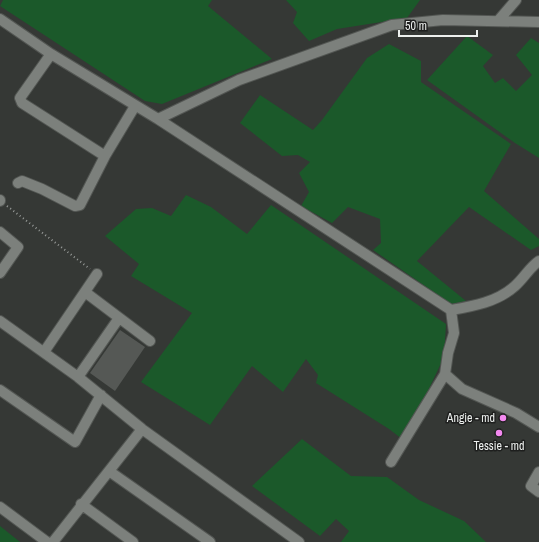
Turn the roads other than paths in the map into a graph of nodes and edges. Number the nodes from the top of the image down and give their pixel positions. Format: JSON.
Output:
{"nodes":[{"id":1,"x":516,"y":0,"type":"edge"},
{"id":2,"x":0,"y":19,"type":"edge"},
{"id":3,"x":498,"y":21,"type":"junction"},
{"id":4,"x":539,"y":22,"type":"edge"},
{"id":5,"x":51,"y":54,"type":"junction"},
{"id":6,"x":135,"y":106,"type":"junction"},
{"id":7,"x":158,"y":119,"type":"junction"},
{"id":8,"x":105,"y":156,"type":"junction"},
{"id":9,"x":18,"y":183,"type":"dead end"},
{"id":10,"x":0,"y":232,"type":"edge"},
{"id":11,"x":539,"y":260,"type":"edge"},
{"id":12,"x":0,"y":273,"type":"edge"},
{"id":13,"x":97,"y":274,"type":"road end"},
{"id":14,"x":85,"y":292,"type":"junction"},
{"id":15,"x":451,"y":310,"type":"junction"},
{"id":16,"x":119,"y":318,"type":"junction"},
{"id":17,"x":0,"y":321,"type":"edge"},
{"id":18,"x":150,"y":341,"type":"dead end"},
{"id":19,"x":44,"y":352,"type":"junction"},
{"id":20,"x":446,"y":374,"type":"junction"},
{"id":21,"x":78,"y":377,"type":"junction"},
{"id":22,"x":0,"y":390,"type":"edge"},
{"id":23,"x":101,"y":395,"type":"junction"},
{"id":24,"x":539,"y":427,"type":"edge"},
{"id":25,"x":142,"y":429,"type":"junction"},
{"id":26,"x":391,"y":462,"type":"dead end"},
{"id":27,"x":109,"y":471,"type":"junction"},
{"id":28,"x":539,"y":472,"type":"edge"},
{"id":29,"x":539,"y":492,"type":"edge"},
{"id":30,"x":81,"y":504,"type":"junction"},
{"id":31,"x":0,"y":507,"type":"edge"},
{"id":32,"x":48,"y":542,"type":"edge"},
{"id":33,"x":53,"y":542,"type":"edge"},
{"id":34,"x":133,"y":542,"type":"edge"},
{"id":35,"x":210,"y":542,"type":"edge"},
{"id":36,"x":298,"y":542,"type":"edge"}],
"edges":[{"from":1,"to":3,"type":"street"},
{"from":2,"to":5,"type":"street"},
{"from":3,"to":4,"type":"street"},
{"from":3,"to":7,"type":"street"},
{"from":5,"to":6,"type":"street"},
{"from":5,"to":8,"type":"street"},
{"from":6,"to":7,"type":"street"},
{"from":6,"to":8,"type":"street"},
{"from":7,"to":15,"type":"street"},
{"from":8,"to":9,"type":"street"},
{"from":10,"to":12,"type":"street"},
{"from":11,"to":15,"type":"street"},
{"from":13,"to":14,"type":"street"},
{"from":14,"to":16,"type":"street"},
{"from":14,"to":19,"type":"street"},
{"from":15,"to":20,"type":"street"},
{"from":16,"to":18,"type":"street"},
{"from":16,"to":21,"type":"street"},
{"from":17,"to":19,"type":"street"},
{"from":19,"to":21,"type":"street"},
{"from":20,"to":24,"type":"street"},
{"from":20,"to":26,"type":"street"},
{"from":21,"to":23,"type":"street"},
{"from":22,"to":23,"type":"street"},
{"from":23,"to":25,"type":"street"},
{"from":25,"to":27,"type":"street"},
{"from":25,"to":36,"type":"street"},
{"from":27,"to":30,"type":"street"},
{"from":27,"to":35,"type":"street"},
{"from":28,"to":29,"type":"street"},
{"from":30,"to":33,"type":"street"},
{"from":30,"to":34,"type":"street"},
{"from":31,"to":32,"type":"street"}]}
